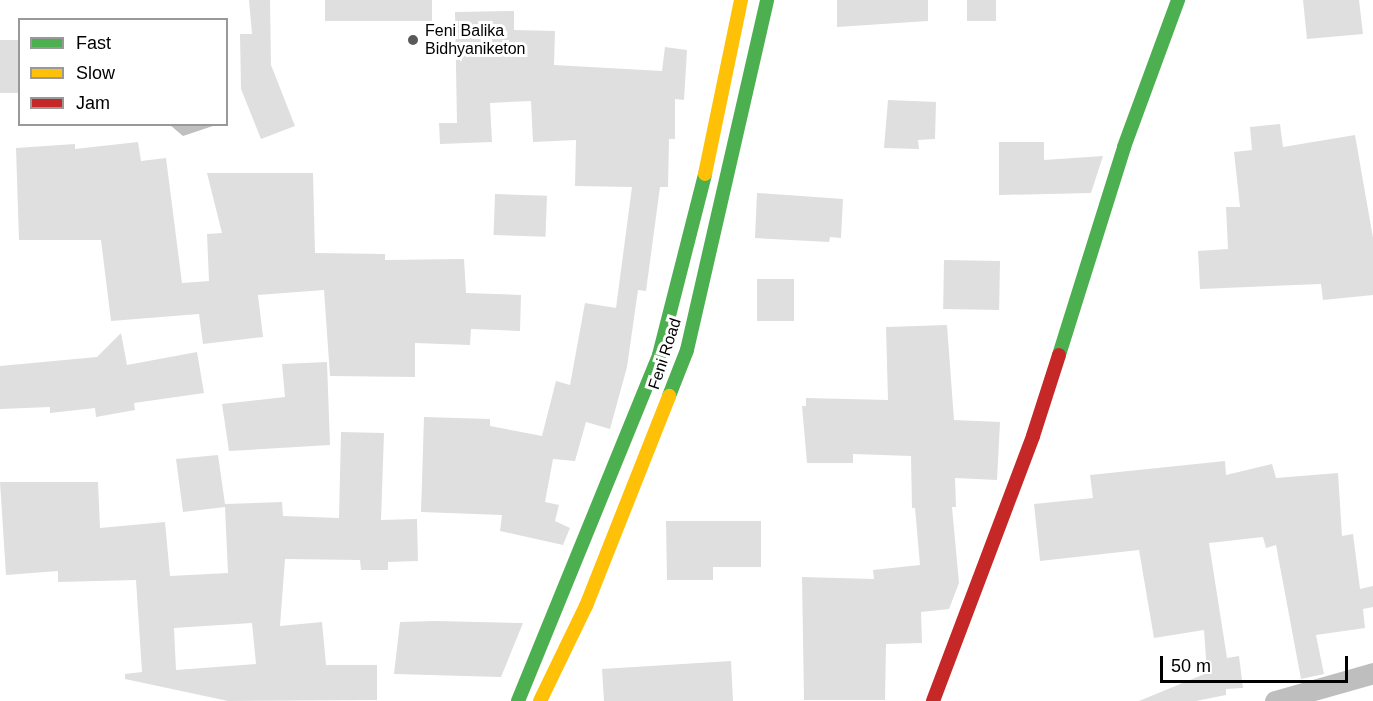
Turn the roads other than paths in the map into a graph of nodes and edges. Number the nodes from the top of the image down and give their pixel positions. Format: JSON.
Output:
{"nodes":[{"id":1,"x":741,"y":0,"type":"edge"},
{"id":2,"x":767,"y":0,"type":"edge"},
{"id":3,"x":1178,"y":0,"type":"edge"},
{"id":4,"x":1373,"y":673,"type":"edge"},
{"id":5,"x":518,"y":701,"type":"edge"},
{"id":6,"x":540,"y":701,"type":"edge"},
{"id":7,"x":933,"y":701,"type":"edge"},
{"id":8,"x":1275,"y":701,"type":"edge"}],
"edges":[{"from":1,"to":5,"type":"main road"},
{"from":2,"to":6,"type":"main road","name":"Feni Road"},
{"from":3,"to":7,"type":"main road"},
{"from":4,"to":8,"type":"street"}]}
